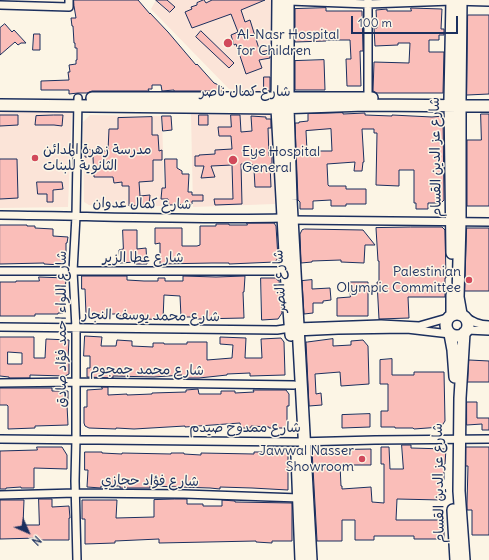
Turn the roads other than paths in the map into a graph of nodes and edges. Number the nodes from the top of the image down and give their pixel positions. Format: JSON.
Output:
{"nodes":[{"id":1,"x":69,"y":0,"type":"edge"},
{"id":2,"x":285,"y":0,"type":"edge"},
{"id":3,"x":457,"y":1,"type":"edge"},
{"id":4,"x":368,"y":2,"type":"edge"},
{"id":5,"x":489,"y":2,"type":"edge"},
{"id":6,"x":0,"y":5,"type":"edge"},
{"id":7,"x":368,"y":98,"type":"junction"},
{"id":8,"x":0,"y":99,"type":"edge"},
{"id":9,"x":489,"y":99,"type":"edge"},
{"id":10,"x":78,"y":102,"type":"junction"},
{"id":11,"x":455,"y":102,"type":"junction"},
{"id":12,"x":283,"y":103,"type":"junction"},
{"id":13,"x":0,"y":105,"type":"edge"},
{"id":14,"x":489,"y":106,"type":"edge"},
{"id":15,"x":0,"y":215,"type":"edge"},
{"id":16,"x":76,"y":216,"type":"junction"},
{"id":17,"x":287,"y":219,"type":"junction"},
{"id":18,"x":456,"y":222,"type":"junction"},
{"id":19,"x":489,"y":222,"type":"edge"},
{"id":20,"x":0,"y":271,"type":"edge"},
{"id":21,"x":73,"y":271,"type":"junction"},
{"id":22,"x":286,"y":271,"type":"junction"},
{"id":23,"x":456,"y":316,"type":"junction"},
{"id":24,"x":489,"y":325,"type":"edge"},
{"id":25,"x":0,"y":327,"type":"edge"},
{"id":26,"x":76,"y":328,"type":"junction"},
{"id":27,"x":294,"y":330,"type":"junction"},
{"id":28,"x":489,"y":331,"type":"edge"},
{"id":29,"x":465,"y":332,"type":"junction"},
{"id":30,"x":450,"y":334,"type":"junction"},
{"id":31,"x":76,"y":382,"type":"junction"},
{"id":32,"x":0,"y":383,"type":"edge"},
{"id":33,"x":294,"y":385,"type":"junction"},
{"id":34,"x":456,"y":438,"type":"junction"},
{"id":35,"x":489,"y":438,"type":"edge"},
{"id":36,"x":0,"y":439,"type":"edge"},
{"id":37,"x":76,"y":439,"type":"junction"},
{"id":38,"x":300,"y":442,"type":"junction"},
{"id":39,"x":76,"y":493,"type":"junction"},
{"id":40,"x":0,"y":495,"type":"edge"},
{"id":41,"x":299,"y":498,"type":"junction"},
{"id":42,"x":77,"y":560,"type":"edge"},
{"id":43,"x":301,"y":560,"type":"edge"},
{"id":44,"x":310,"y":560,"type":"edge"},
{"id":45,"x":456,"y":560,"type":"edge"},
{"id":46,"x":464,"y":560,"type":"edge"}],
"edges":[{"from":1,"to":6,"type":"street"},
{"from":2,"to":4,"type":"street"},
{"from":2,"to":12,"type":"main road","name":"شارع النصر"},
{"from":3,"to":4,"type":"street"},
{"from":3,"to":5,"type":"street"},
{"from":3,"to":11,"type":"main road","name":"شارع عز الدين القسام"},
{"from":4,"to":7,"type":"street"},
{"from":7,"to":11,"type":"main road","name":"شارع كمال ناصر"},
{"from":7,"to":12,"type":"main road","name":"شارع كمال ناصر"},
{"from":8,"to":10,"type":"main road","name":"شارع كمال ناصر"},
{"from":9,"to":11,"type":"main road","name":"شارع كمال ناصر"},
{"from":10,"to":12,"type":"main road","name":"شارع كمال ناصر"},
{"from":10,"to":13,"type":"main road","name":"شارع كمال ناصر"},
{"from":10,"to":16,"type":"street","name":"شارع اللواء احمد فؤاد صادق"},
{"from":11,"to":12,"type":"main road","name":"شارع كمال ناصر"},
{"from":11,"to":14,"type":"main road","name":"شارع كمال ناصر"},
{"from":11,"to":18,"type":"main road","name":"شارع عز الدين القسام"},
{"from":12,"to":17,"type":"main road","name":"شارع النصر"},
{"from":15,"to":16,"type":"street","name":"شارع كمال عدوان"},
{"from":16,"to":17,"type":"street","name":"شارع كمال عدوان"},
{"from":16,"to":21,"type":"street","name":"شارع اللواء احمد فؤاد صادق"},
{"from":17,"to":18,"type":"street","name":"شارع كمال عدوان"},
{"from":17,"to":22,"type":"main road","name":"شارع النصر"},
{"from":17,"to":27,"type":"main road","name":"شارع النصر"},
{"from":18,"to":19,"type":"street","name":"شارع كمال عدوان"},
{"from":18,"to":23,"type":"main road","name":"شارع عز الدين القسام"},
{"from":20,"to":21,"type":"street","name":"شارع عطا الزير"},
{"from":21,"to":22,"type":"street","name":"شارع عطا الزير"},
{"from":21,"to":26,"type":"street","name":"شارع اللواء احمد فؤاد صادق"},
{"from":22,"to":27,"type":"main road","name":"شارع النصر"},
{"from":23,"to":24,"type":"street"},
{"from":23,"to":27,"type":"street","name":"شارع محمد يوسف النجار"},
{"from":23,"to":29,"type":"main road","name":"شارع عز الدين القسام"},
{"from":23,"to":30,"type":"main road","name":"شارع عز الدين القسام"},
{"from":25,"to":26,"type":"street","name":"شارع محمد يوسف النجار"},
{"from":26,"to":27,"type":"street","name":"شارع محمد يوسف النجار"},
{"from":26,"to":31,"type":"street","name":"شارع اللواء احمد فؤاد صادق"},
{"from":27,"to":30,"type":"street","name":"شارع محمد يوسف النجار"},
{"from":27,"to":33,"type":"main road","name":"شارع النصر"},
{"from":27,"to":38,"type":"main road","name":"شارع النصر"},
{"from":28,"to":29,"type":"street"},
{"from":29,"to":30,"type":"main road"},
{"from":29,"to":34,"type":"main road","name":"شارع عز الدين القسام"},
{"from":30,"to":34,"type":"main road","name":"شارع عز الدين القسام"},
{"from":31,"to":32,"type":"street","name":"شارع محمد جمجوم"},
{"from":31,"to":33,"type":"street","name":"شارع محمد جمجوم"},
{"from":31,"to":37,"type":"street","name":"شارع اللواء احمد فؤاد صادق"},
{"from":33,"to":38,"type":"main road","name":"شارع النصر"},
{"from":34,"to":35,"type":"street","name":"شارع ممدوح صيدم"},
{"from":34,"to":38,"type":"street","name":"شارع ممدوح صيدم"},
{"from":34,"to":45,"type":"main road","name":"شارع عز الدين القسام"},
{"from":34,"to":46,"type":"main road","name":"شارع عز الدين القسام"},
{"from":36,"to":37,"type":"street","name":"شارع ممدوح صيدم"},
{"from":37,"to":38,"type":"street","name":"شارع ممدوح صيدم"},
{"from":37,"to":39,"type":"street","name":"شارع اللواء احمد فؤاد صادق"},
{"from":38,"to":41,"type":"main road","name":"شارع النصر"},
{"from":38,"to":44,"type":"main road","name":"شارع النصر"},
{"from":39,"to":40,"type":"street","name":"شارع فؤاد حجازي"},
{"from":39,"to":41,"type":"street","name":"شارع فؤاد حجازي"},
{"from":39,"to":42,"type":"street","name":"شارع اللواء احمد فؤاد صادق"},
{"from":41,"to":43,"type":"main road","name":"شارع النصر"}]}
